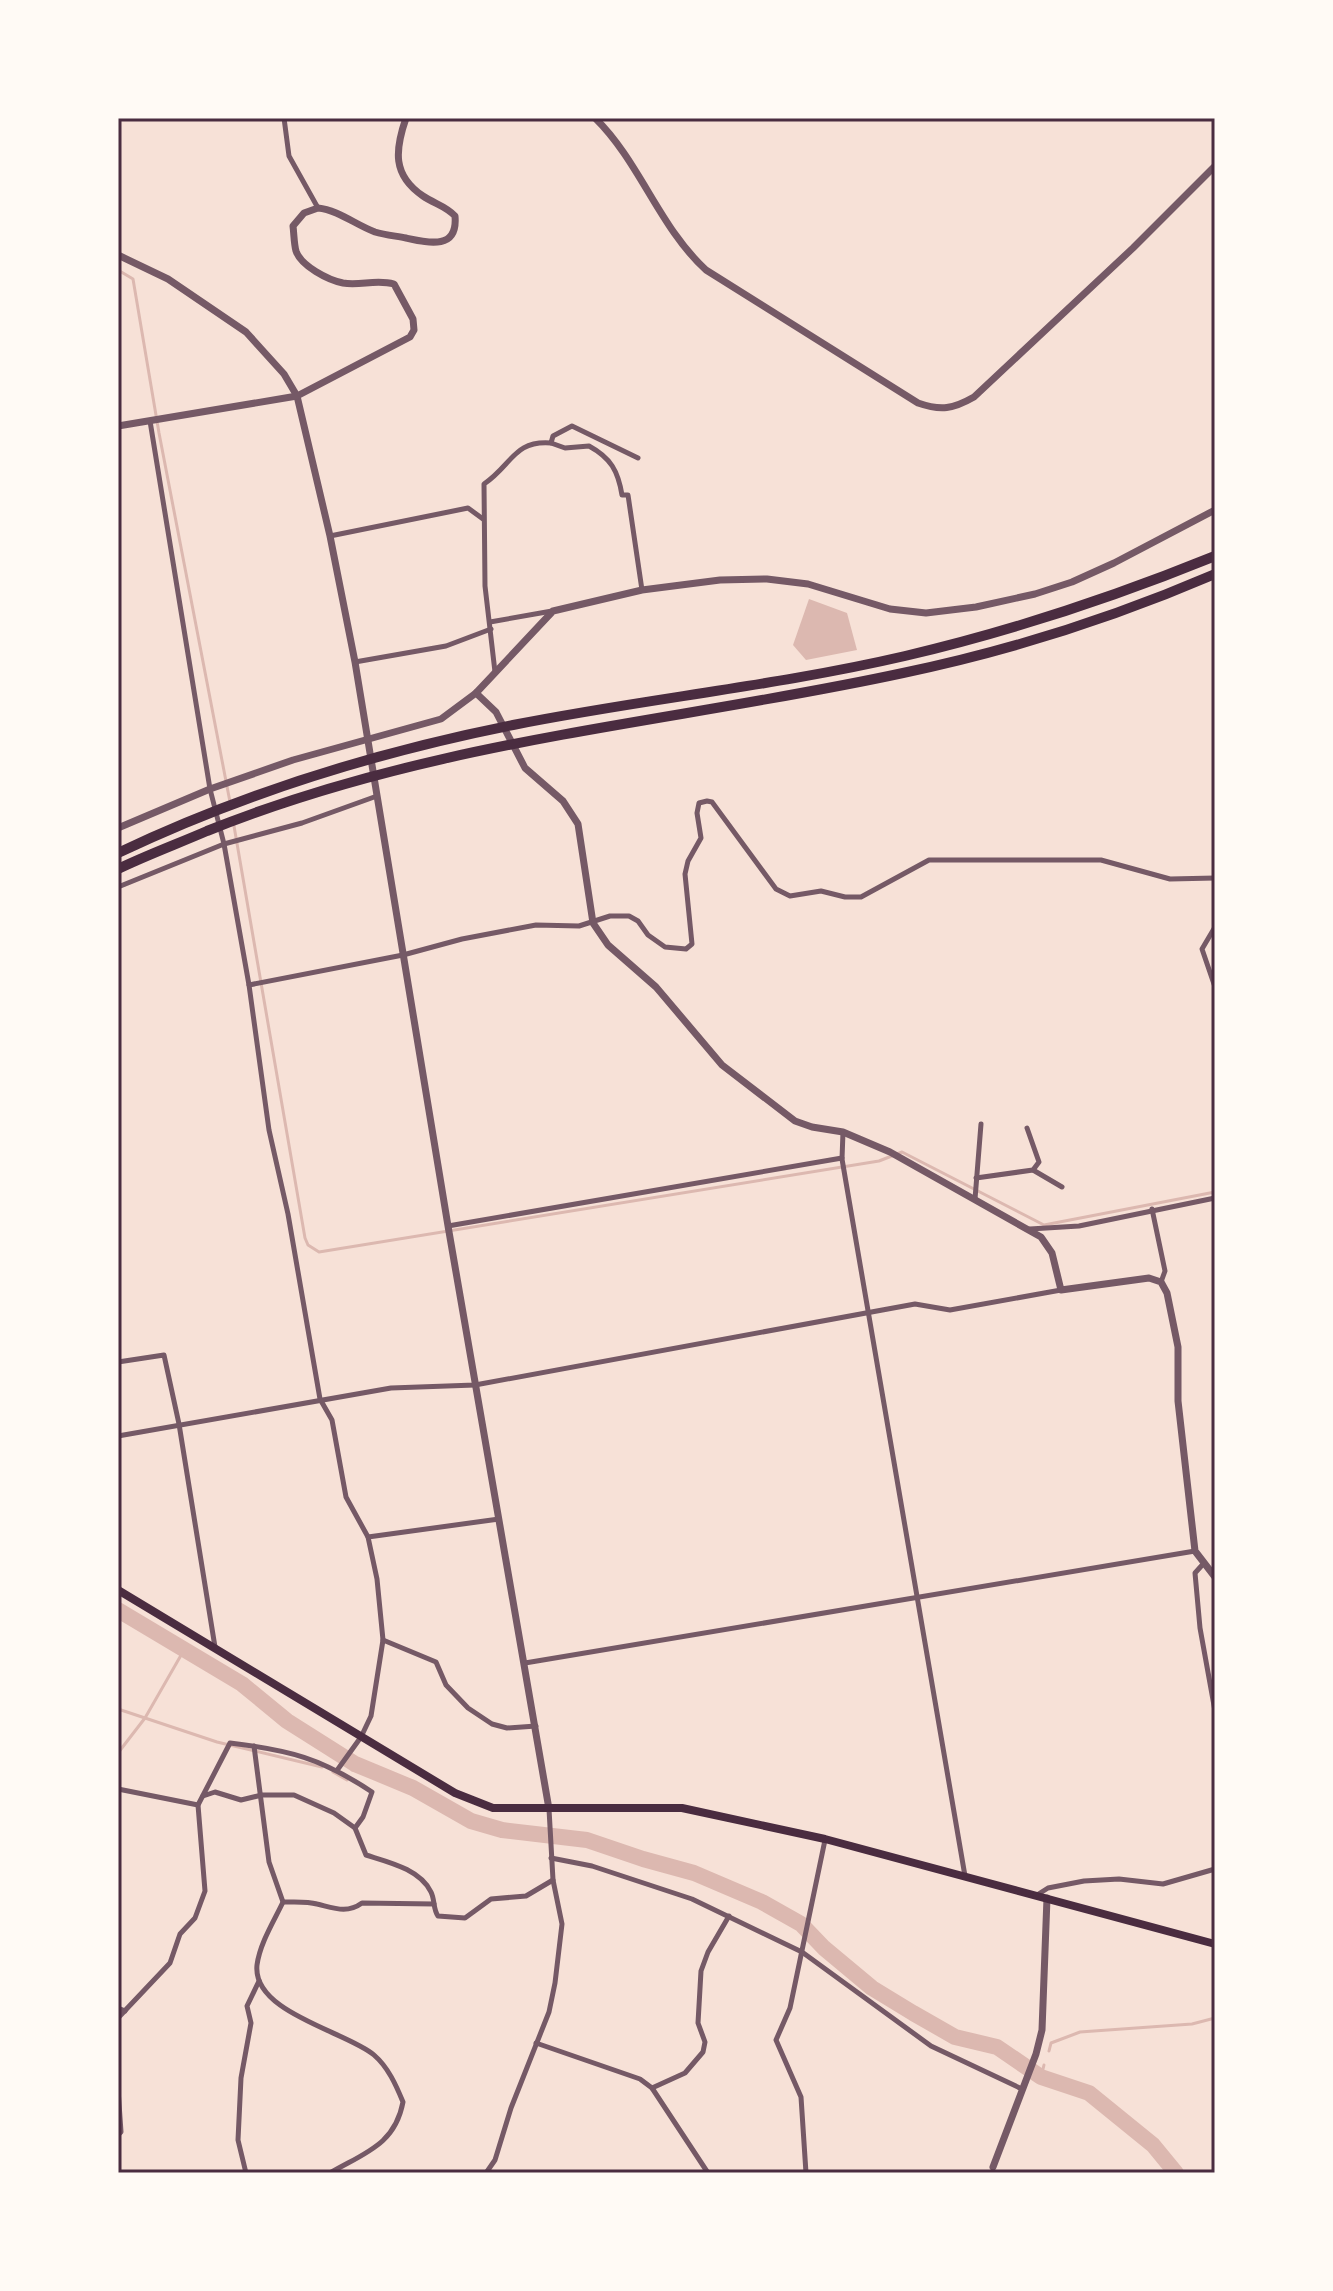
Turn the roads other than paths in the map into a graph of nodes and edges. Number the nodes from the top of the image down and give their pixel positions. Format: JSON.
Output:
{"nodes":[{"id":1,"x":284,"y":118,"type":"edge"},
{"id":2,"x":406,"y":118,"type":"edge"},
{"id":3,"x":595,"y":118,"type":"edge"},
{"id":4,"x":1215,"y":166,"type":"edge"},
{"id":5,"x":318,"y":208,"type":"junction"},
{"id":6,"x":118,"y":255,"type":"edge"},
{"id":7,"x":297,"y":396,"type":"junction"},
{"id":8,"x":150,"y":421,"type":"junction"},
{"id":9,"x":118,"y":426,"type":"edge"},
{"id":10,"x":551,"y":443,"type":"junction"},
{"id":11,"x":638,"y":458,"type":"dead end"},
{"id":12,"x":1215,"y":510,"type":"edge"},
{"id":13,"x":483,"y":519,"type":"junction"},
{"id":14,"x":330,"y":536,"type":"junction"},
{"id":15,"x":1215,"y":556,"type":"edge"},
{"id":16,"x":1215,"y":574,"type":"edge"},
{"id":17,"x":642,"y":590,"type":"junction"},
{"id":18,"x":553,"y":611,"type":"junction"},
{"id":19,"x":490,"y":622,"type":"junction"},
{"id":20,"x":491,"y":629,"type":"junction"},
{"id":21,"x":355,"y":662,"type":"junction"},
{"id":22,"x":495,"y":672,"type":"junction"},
{"id":23,"x":476,"y":693,"type":"junction"},
{"id":24,"x":368,"y":740,"type":"junction"},
{"id":25,"x":210,"y":789,"type":"junction"},
{"id":26,"x":377,"y":796,"type":"junction"},
{"id":27,"x":118,"y":828,"type":"edge"},
{"id":28,"x":227,"y":843,"type":"junction"},
{"id":29,"x":118,"y":853,"type":"edge"},
{"id":30,"x":118,"y":869,"type":"edge"},
{"id":31,"x":1215,"y":878,"type":"edge"},
{"id":32,"x":118,"y":887,"type":"edge"},
{"id":33,"x":593,"y":923,"type":"junction"},
{"id":34,"x":1215,"y":927,"type":"edge"},
{"id":35,"x":403,"y":955,"type":"junction"},
{"id":36,"x":252,"y":984,"type":"junction"},
{"id":37,"x":1215,"y":987,"type":"edge"},
{"id":38,"x":981,"y":1124,"type":"dead end"},
{"id":39,"x":1027,"y":1128,"type":"dead end"},
{"id":40,"x":843,"y":1132,"type":"junction"},
{"id":41,"x":842,"y":1159,"type":"junction"},
{"id":42,"x":1033,"y":1170,"type":"junction"},
{"id":43,"x":976,"y":1181,"type":"junction"},
{"id":44,"x":1062,"y":1187,"type":"dead end"},
{"id":45,"x":975,"y":1198,"type":"junction"},
{"id":46,"x":1215,"y":1198,"type":"edge"},
{"id":47,"x":1152,"y":1209,"type":"junction"},
{"id":48,"x":448,"y":1226,"type":"junction"},
{"id":49,"x":1029,"y":1229,"type":"junction"},
{"id":50,"x":1161,"y":1282,"type":"junction"},
{"id":51,"x":1061,"y":1290,"type":"junction"},
{"id":52,"x":869,"y":1312,"type":"junction"},
{"id":53,"x":118,"y":1362,"type":"edge"},
{"id":54,"x":475,"y":1385,"type":"junction"},
{"id":55,"x":320,"y":1399,"type":"junction"},
{"id":56,"x":179,"y":1424,"type":"junction"},
{"id":57,"x":118,"y":1436,"type":"edge"},
{"id":58,"x":499,"y":1519,"type":"junction"},
{"id":59,"x":368,"y":1537,"type":"junction"},
{"id":60,"x":1195,"y":1551,"type":"junction"},
{"id":61,"x":1204,"y":1563,"type":"junction"},
{"id":62,"x":1215,"y":1577,"type":"edge"},
{"id":63,"x":118,"y":1590,"type":"edge"},
{"id":64,"x":916,"y":1599,"type":"junction"},
{"id":65,"x":383,"y":1640,"type":"junction"},
{"id":66,"x":215,"y":1651,"type":"junction"},
{"id":67,"x":525,"y":1663,"type":"junction"},
{"id":68,"x":1215,"y":1711,"type":"edge"},
{"id":69,"x":536,"y":1726,"type":"junction"},
{"id":70,"x":359,"y":1739,"type":"junction"},
{"id":71,"x":254,"y":1746,"type":"junction"},
{"id":72,"x":338,"y":1769,"type":"junction"},
{"id":73,"x":118,"y":1789,"type":"edge"},
{"id":74,"x":262,"y":1795,"type":"junction"},
{"id":75,"x":202,"y":1797,"type":"junction"},
{"id":76,"x":198,"y":1805,"type":"junction"},
{"id":77,"x":549,"y":1809,"type":"junction"},
{"id":78,"x":355,"y":1828,"type":"junction"},
{"id":79,"x":825,"y":1839,"type":"junction"},
{"id":80,"x":551,"y":1858,"type":"junction"},
{"id":81,"x":1215,"y":1869,"type":"edge"},
{"id":82,"x":965,"y":1876,"type":"junction"},
{"id":83,"x":553,"y":1880,"type":"junction"},
{"id":84,"x":1037,"y":1896,"type":"junction"},
{"id":85,"x":1047,"y":1898,"type":"junction"},
{"id":86,"x":283,"y":1902,"type":"junction"},
{"id":87,"x":434,"y":1904,"type":"junction"},
{"id":88,"x":729,"y":1916,"type":"junction"},
{"id":89,"x":1215,"y":1944,"type":"edge"},
{"id":90,"x":802,"y":1952,"type":"junction"},
{"id":91,"x":259,"y":1981,"type":"junction"},
{"id":92,"x":118,"y":2008,"type":"edge"},
{"id":93,"x":125,"y":2011,"type":"junction"},
{"id":94,"x":118,"y":2018,"type":"edge"},
{"id":95,"x":536,"y":2043,"type":"junction"},
{"id":96,"x":1022,"y":2087,"type":"junction"},
{"id":97,"x":652,"y":2088,"type":"junction"},
{"id":98,"x":118,"y":2089,"type":"edge"},
{"id":99,"x":118,"y":2135,"type":"edge"},
{"id":100,"x":993,"y":2171,"type":"edge"},
{"id":101,"x":246,"y":2173,"type":"edge"},
{"id":102,"x":330,"y":2173,"type":"edge"},
{"id":103,"x":486,"y":2173,"type":"edge"},
{"id":104,"x":708,"y":2173,"type":"edge"},
{"id":105,"x":806,"y":2173,"type":"edge"}],
"edges":[{"from":1,"to":5,"type":"street"},
{"from":2,"to":5,"type":"street"},
{"from":3,"to":4,"type":"street"},
{"from":5,"to":7,"type":"street"},
{"from":6,"to":7,"type":"street"},
{"from":7,"to":8,"type":"street"},
{"from":7,"to":14,"type":"street"},
{"from":8,"to":9,"type":"street"},
{"from":8,"to":25,"type":"street"},
{"from":10,"to":11,"type":"street"},
{"from":10,"to":13,"type":"street"},
{"from":10,"to":17,"type":"street"},
{"from":12,"to":17,"type":"street"},
{"from":13,"to":14,"type":"street"},
{"from":13,"to":19,"type":"street"},
{"from":14,"to":21,"type":"street"},
{"from":15,"to":29,"type":"highway"},
{"from":16,"to":30,"type":"highway"},
{"from":17,"to":18,"type":"street"},
{"from":18,"to":19,"type":"street"},
{"from":18,"to":22,"type":"street"},
{"from":19,"to":20,"type":"street"},
{"from":20,"to":21,"type":"street"},
{"from":20,"to":22,"type":"street"},
{"from":21,"to":24,"type":"street"},
{"from":22,"to":23,"type":"street"},
{"from":23,"to":24,"type":"street"},
{"from":23,"to":33,"type":"street"},
{"from":24,"to":25,"type":"street"},
{"from":24,"to":26,"type":"street"},
{"from":25,"to":27,"type":"street"},
{"from":25,"to":28,"type":"street"},
{"from":26,"to":28,"type":"street"},
{"from":26,"to":35,"type":"street"},
{"from":28,"to":32,"type":"street"},
{"from":28,"to":36,"type":"street"},
{"from":31,"to":33,"type":"street"},
{"from":33,"to":35,"type":"street"},
{"from":33,"to":40,"type":"street"},
{"from":34,"to":37,"type":"street"},
{"from":35,"to":36,"type":"street"},
{"from":35,"to":48,"type":"street"},
{"from":36,"to":55,"type":"street"},
{"from":38,"to":43,"type":"street"},
{"from":39,"to":42,"type":"street"},
{"from":40,"to":41,"type":"street"},
{"from":40,"to":45,"type":"street"},
{"from":41,"to":48,"type":"street"},
{"from":41,"to":52,"type":"street"},
{"from":42,"to":43,"type":"street"},
{"from":42,"to":44,"type":"street"},
{"from":43,"to":45,"type":"street"},
{"from":45,"to":49,"type":"street"},
{"from":46,"to":47,"type":"street"},
{"from":47,"to":49,"type":"street"},
{"from":47,"to":50,"type":"street"},
{"from":48,"to":54,"type":"street"},
{"from":49,"to":51,"type":"street"},
{"from":50,"to":51,"type":"street"},
{"from":50,"to":60,"type":"street"},
{"from":51,"to":52,"type":"street"},
{"from":52,"to":54,"type":"street"},
{"from":52,"to":64,"type":"street"},
{"from":53,"to":56,"type":"street"},
{"from":54,"to":55,"type":"street"},
{"from":54,"to":58,"type":"street"},
{"from":55,"to":56,"type":"street"},
{"from":55,"to":59,"type":"street"},
{"from":56,"to":57,"type":"street"},
{"from":56,"to":66,"type":"street"},
{"from":58,"to":59,"type":"street"},
{"from":58,"to":67,"type":"street"},
{"from":59,"to":65,"type":"street"},
{"from":60,"to":61,"type":"street"},
{"from":60,"to":64,"type":"street"},
{"from":61,"to":62,"type":"street"},
{"from":61,"to":68,"type":"street"},
{"from":63,"to":66,"type":"main road"},
{"from":64,"to":67,"type":"street"},
{"from":64,"to":82,"type":"street"},
{"from":65,"to":69,"type":"street"},
{"from":65,"to":70,"type":"street"},
{"from":66,"to":70,"type":"main road"},
{"from":67,"to":69,"type":"street"},
{"from":69,"to":77,"type":"street"},
{"from":70,"to":72,"type":"street"},
{"from":70,"to":77,"type":"main road"},
{"from":71,"to":72,"type":"street"},
{"from":71,"to":74,"type":"street"},
{"from":71,"to":75,"type":"street"},
{"from":72,"to":78,"type":"street"},
{"from":73,"to":76,"type":"street"},
{"from":74,"to":75,"type":"street"},
{"from":74,"to":78,"type":"street"},
{"from":74,"to":86,"type":"street"},
{"from":75,"to":76,"type":"street"},
{"from":76,"to":93,"type":"street"},
{"from":77,"to":79,"type":"main road"},
{"from":77,"to":80,"type":"street"},
{"from":78,"to":87,"type":"street"},
{"from":79,"to":82,"type":"main road"},
{"from":79,"to":90,"type":"street"},
{"from":80,"to":83,"type":"street"},
{"from":80,"to":88,"type":"street"},
{"from":81,"to":84,"type":"street"},
{"from":82,"to":84,"type":"main road"},
{"from":83,"to":87,"type":"street"},
{"from":83,"to":95,"type":"street"},
{"from":84,"to":85,"type":"main road"},
{"from":85,"to":89,"type":"main road"},
{"from":85,"to":96,"type":"street"},
{"from":86,"to":87,"type":"street"},
{"from":86,"to":91,"type":"street"},
{"from":88,"to":90,"type":"street"},
{"from":88,"to":97,"type":"street"},
{"from":90,"to":96,"type":"street"},
{"from":90,"to":105,"type":"street"},
{"from":91,"to":101,"type":"street"},
{"from":91,"to":102,"type":"street"},
{"from":92,"to":93,"type":"street"},
{"from":93,"to":94,"type":"street"},
{"from":95,"to":97,"type":"street"},
{"from":95,"to":103,"type":"street"},
{"from":96,"to":100,"type":"street"},
{"from":97,"to":104,"type":"street"},
{"from":98,"to":99,"type":"street"}]}
